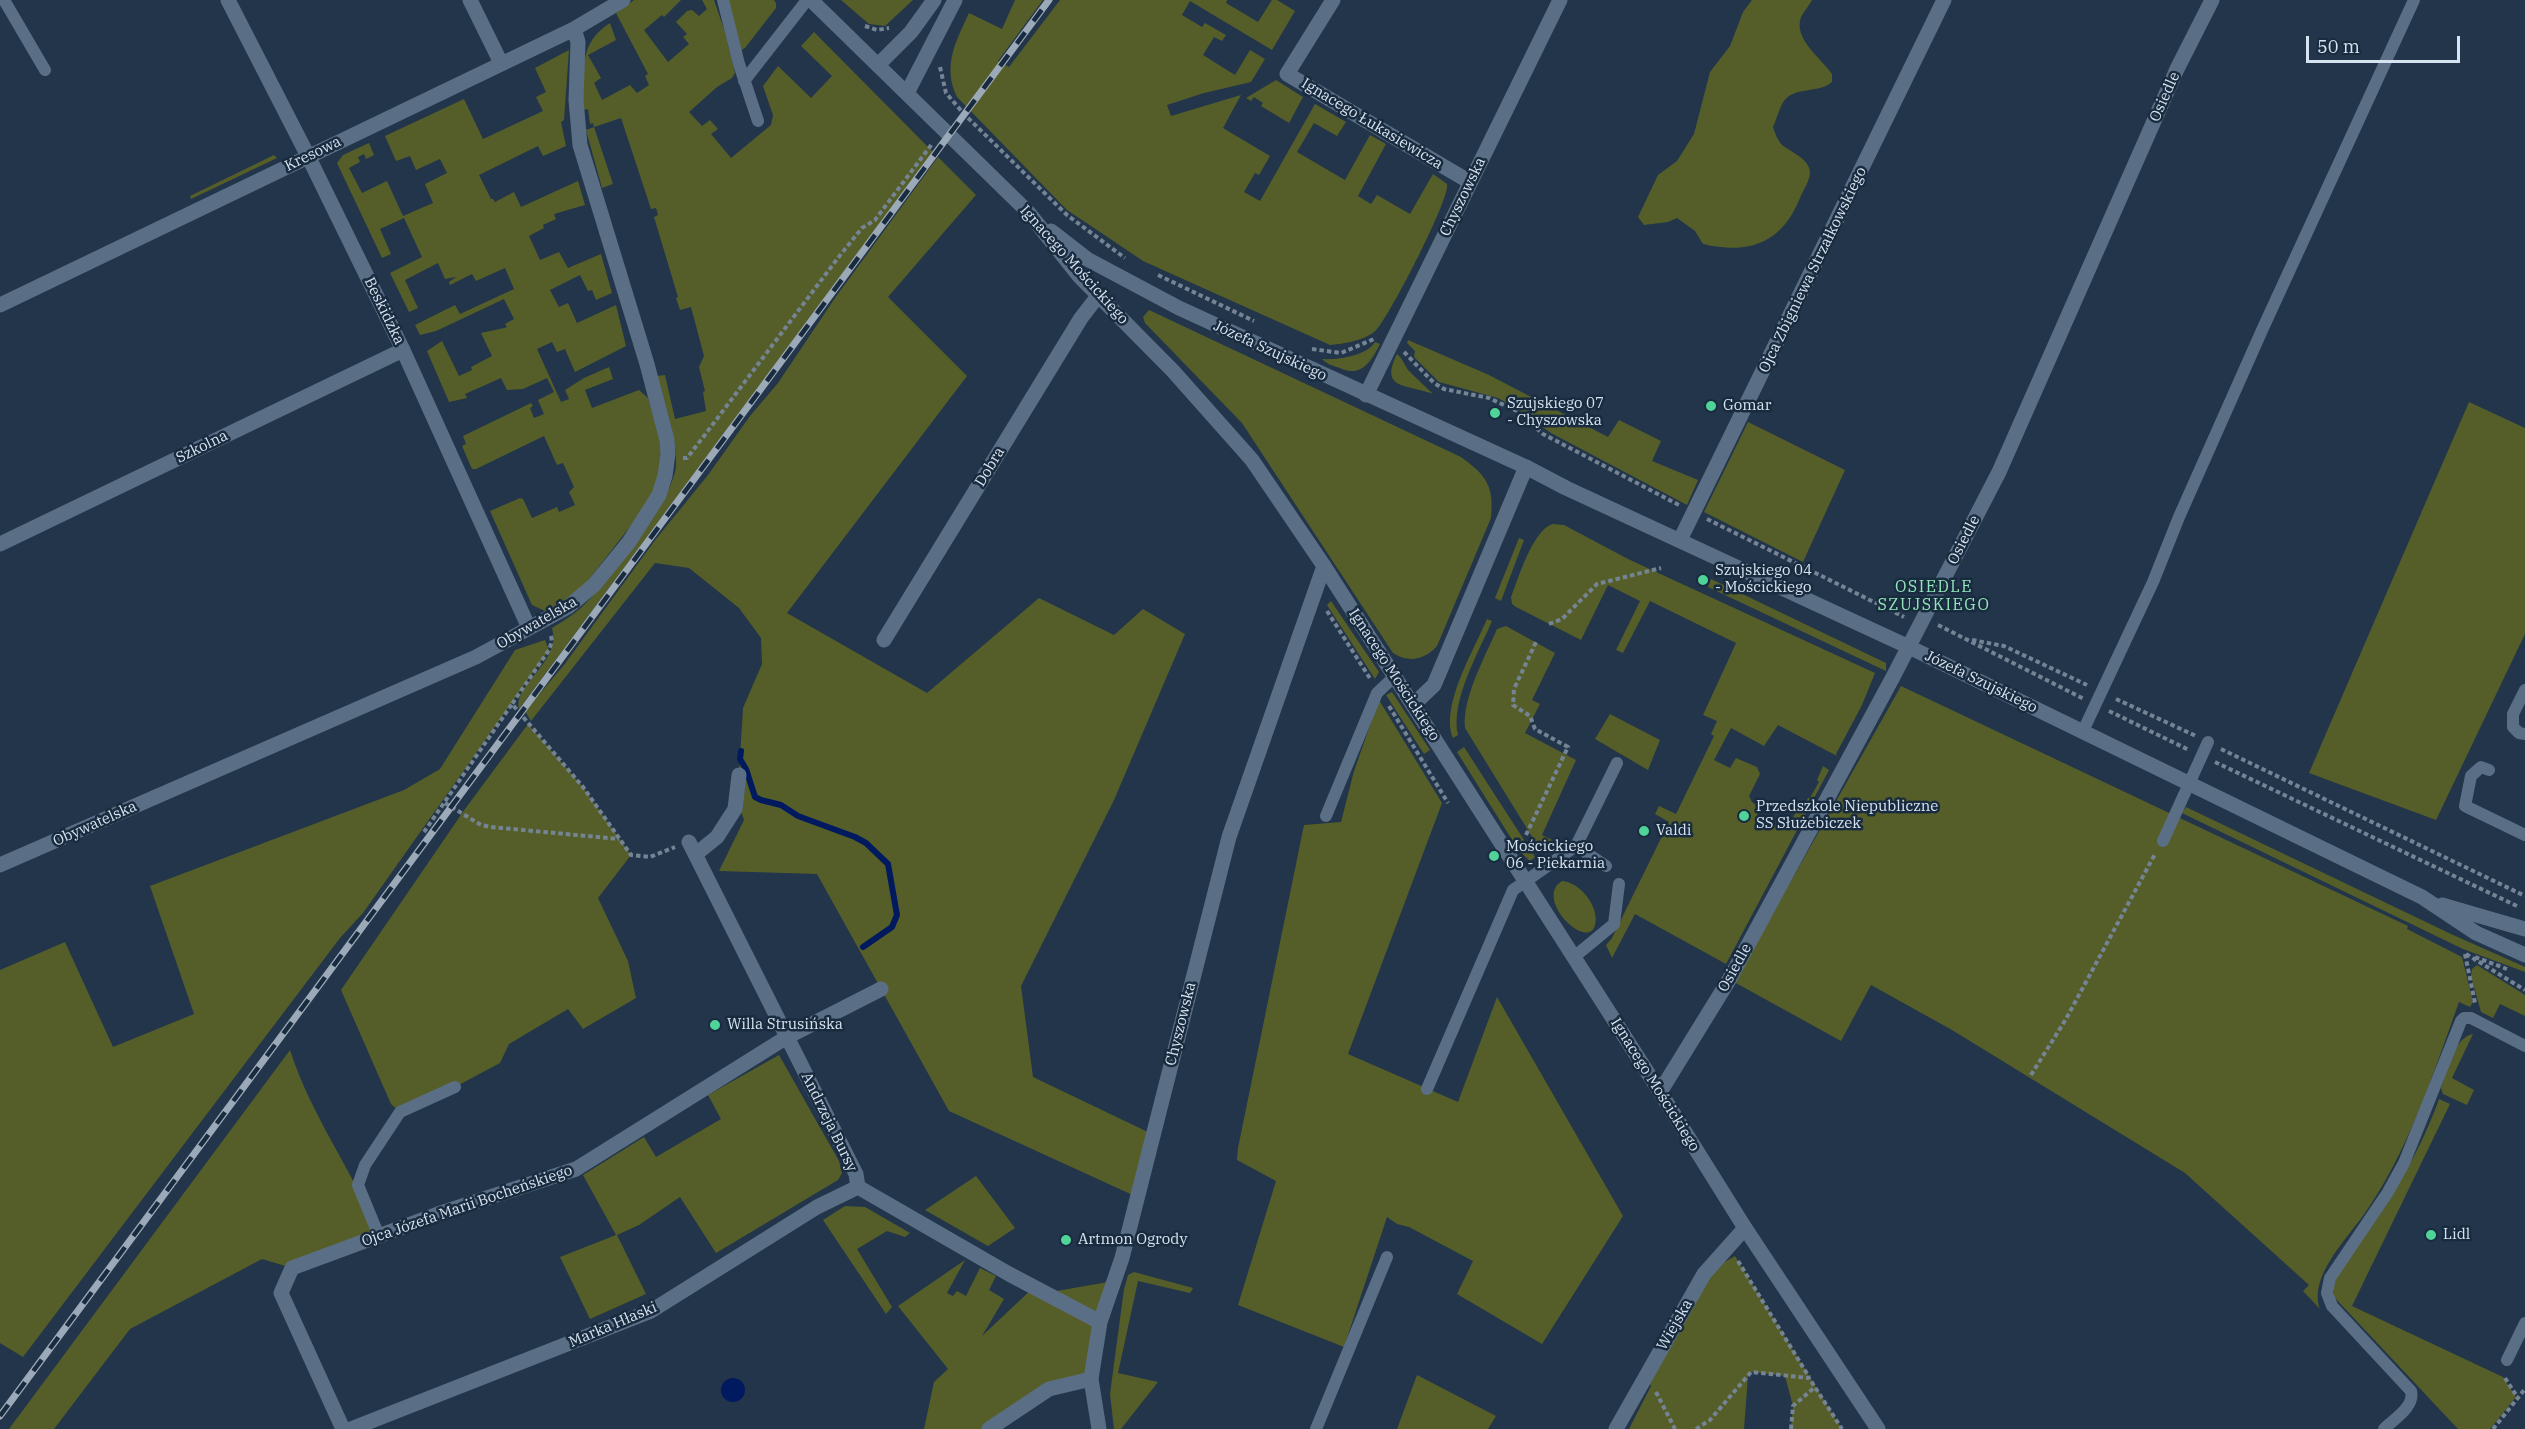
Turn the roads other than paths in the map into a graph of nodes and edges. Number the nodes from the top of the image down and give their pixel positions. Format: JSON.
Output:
{"nodes":[{"id":1,"x":4,"y":0,"type":"edge"},
{"id":2,"x":228,"y":0,"type":"edge"},
{"id":3,"x":470,"y":0,"type":"edge"},
{"id":4,"x":623,"y":0,"type":"edge"},
{"id":5,"x":723,"y":0,"type":"edge"},
{"id":6,"x":809,"y":0,"type":"edge"},
{"id":7,"x":934,"y":0,"type":"edge"},
{"id":8,"x":955,"y":0,"type":"edge"},
{"id":9,"x":1333,"y":0,"type":"edge"},
{"id":10,"x":1560,"y":0,"type":"edge"},
{"id":11,"x":1944,"y":0,"type":"edge"},
{"id":12,"x":2212,"y":0,"type":"edge"},
{"id":13,"x":2414,"y":0,"type":"edge"},
{"id":14,"x":574,"y":29,"type":"junction"},
{"id":15,"x":501,"y":63,"type":"junction"},
{"id":16,"x":878,"y":65,"type":"junction"},
{"id":17,"x":45,"y":70,"type":"dead end"},
{"id":18,"x":744,"y":81,"type":"junction"},
{"id":19,"x":907,"y":93,"type":"junction"},
{"id":20,"x":758,"y":121,"type":"dead end"},
{"id":21,"x":308,"y":156,"type":"junction"},
{"id":22,"x":1470,"y":182,"type":"junction"},
{"id":23,"x":1028,"y":212,"type":"junction"},
{"id":24,"x":1098,"y":296,"type":"junction"},
{"id":25,"x":0,"y":305,"type":"edge"},
{"id":26,"x":403,"y":350,"type":"junction"},
{"id":27,"x":1366,"y":395,"type":"junction"},
{"id":28,"x":1526,"y":467,"type":"junction"},
{"id":29,"x":1680,"y":540,"type":"junction"},
{"id":30,"x":0,"y":544,"type":"edge"},
{"id":31,"x":1323,"y":566,"type":"junction"},
{"id":32,"x":529,"y":628,"type":"junction"},
{"id":33,"x":884,"y":640,"type":"dead end"},
{"id":34,"x":1909,"y":647,"type":"junction"},
{"id":35,"x":1395,"y":676,"type":"junction"},
{"id":36,"x":2525,"y":690,"type":"edge"},
{"id":37,"x":1413,"y":705,"type":"junction"},
{"id":38,"x":2084,"y":731,"type":"junction"},
{"id":39,"x":2525,"y":734,"type":"edge"},
{"id":40,"x":2208,"y":742,"type":"dead end"},
{"id":41,"x":1617,"y":763,"type":"dead end"},
{"id":42,"x":2489,"y":771,"type":"dead end"},
{"id":43,"x":739,"y":775,"type":"dead end"},
{"id":44,"x":2189,"y":783,"type":"junction"},
{"id":45,"x":1326,"y":816,"type":"dead end"},
{"id":46,"x":2525,"y":835,"type":"edge"},
{"id":47,"x":2163,"y":841,"type":"road end"},
{"id":48,"x":1576,"y":846,"type":"junction"},
{"id":49,"x":0,"y":865,"type":"edge"},
{"id":50,"x":1606,"y":866,"type":"dead end"},
{"id":51,"x":1526,"y":882,"type":"junction"},
{"id":52,"x":1619,"y":884,"type":"dead end"},
{"id":53,"x":2433,"y":902,"type":"junction"},
{"id":54,"x":2525,"y":929,"type":"edge"},
{"id":55,"x":2525,"y":955,"type":"edge"},
{"id":56,"x":1574,"y":957,"type":"junction"},
{"id":57,"x":881,"y":989,"type":"dead end"},
{"id":58,"x":787,"y":1037,"type":"junction"},
{"id":59,"x":2525,"y":1046,"type":"edge"},
{"id":60,"x":455,"y":1087,"type":"dead end"},
{"id":61,"x":1427,"y":1089,"type":"dead end"},
{"id":62,"x":1660,"y":1092,"type":"junction"},
{"id":63,"x":858,"y":1187,"type":"junction"},
{"id":64,"x":1744,"y":1228,"type":"junction"},
{"id":65,"x":379,"y":1236,"type":"junction"},
{"id":66,"x":1387,"y":1257,"type":"dead end"},
{"id":67,"x":1100,"y":1322,"type":"junction"},
{"id":68,"x":2525,"y":1323,"type":"edge"},
{"id":69,"x":2507,"y":1360,"type":"dead end"},
{"id":70,"x":1091,"y":1379,"type":"junction"},
{"id":71,"x":343,"y":1429,"type":"edge"},
{"id":72,"x":351,"y":1429,"type":"edge"},
{"id":73,"x":989,"y":1429,"type":"edge"},
{"id":74,"x":1099,"y":1429,"type":"edge"},
{"id":75,"x":1316,"y":1429,"type":"edge"},
{"id":76,"x":1616,"y":1429,"type":"edge"},
{"id":77,"x":1878,"y":1429,"type":"edge"},
{"id":78,"x":2384,"y":1429,"type":"edge"}],
"edges":[{"from":1,"to":17,"type":"lane"},
{"from":2,"to":21,"type":"street","name":"Beskidzka"},
{"from":3,"to":15,"type":"street"},
{"from":4,"to":14,"type":"street","name":"Kresowa"},
{"from":5,"to":18,"type":"lane"},
{"from":6,"to":16,"type":"street","name":"Ignacego Mościckiego"},
{"from":6,"to":18,"type":"lane"},
{"from":7,"to":16,"type":"street"},
{"from":8,"to":19,"type":"street"},
{"from":9,"to":22,"type":"street","name":"Ignacego Łukasiewicza"},
{"from":10,"to":22,"type":"street","name":"Chyszowska"},
{"from":11,"to":29,"type":"street","name":"Ojca Zbigniewa Strzałkowskiego"},
{"from":12,"to":34,"type":"street","name":"Osiedle"},
{"from":13,"to":38,"type":"lane"},
{"from":14,"to":15,"type":"street","name":"Kresowa"},
{"from":14,"to":32,"type":"street","name":"Obywatelska"},
{"from":15,"to":21,"type":"street","name":"Kresowa"},
{"from":16,"to":19,"type":"street","name":"Ignacego Mościckiego"},
{"from":18,"to":20,"type":"lane"},
{"from":19,"to":23,"type":"street","name":"Ignacego Mościckiego"},
{"from":21,"to":25,"type":"street","name":"Kresowa"},
{"from":21,"to":26,"type":"street","name":"Beskidzka"},
{"from":22,"to":27,"type":"street","name":"Chyszowska"},
{"from":23,"to":24,"type":"street","name":"Ignacego Mościckiego"},
{"from":23,"to":27,"type":"street","name":"Józefa Szujskiego"},
{"from":24,"to":31,"type":"street","name":"Ignacego Mościckiego"},
{"from":24,"to":33,"type":"street","name":"Dobra"},
{"from":26,"to":30,"type":"street","name":"Szkolna"},
{"from":26,"to":32,"type":"street","name":"Beskidzka"},
{"from":27,"to":28,"type":"street","name":"Józefa Szujskiego"},
{"from":28,"to":29,"type":"street","name":"Józefa Szujskiego"},
{"from":28,"to":37,"type":"street"},
{"from":29,"to":34,"type":"street","name":"Józefa Szujskiego"},
{"from":31,"to":35,"type":"street","name":"Ignacego Mościckiego"},
{"from":31,"to":67,"type":"street","name":"Chyszowska"},
{"from":32,"to":49,"type":"street","name":"Obywatelska"},
{"from":34,"to":38,"type":"street","name":"Józefa Szujskiego"},
{"from":34,"to":62,"type":"street","name":"Osiedle"},
{"from":35,"to":37,"type":"street","name":"Ignacego Mościckiego"},
{"from":35,"to":45,"type":"lane"},
{"from":36,"to":39,"type":"lane"},
{"from":37,"to":51,"type":"street","name":"Ignacego Mościckiego"},
{"from":38,"to":44,"type":"street","name":"Józefa Szujskiego"},
{"from":40,"to":44,"type":"lane"},
{"from":41,"to":48,"type":"lane"},
{"from":42,"to":46,"type":"lane"},
{"from":43,"to":58,"type":"street","name":"Andrzeja Bursy"},
{"from":44,"to":47,"type":"lane"},
{"from":44,"to":53,"type":"street","name":"Józefa Szujskiego"},
{"from":48,"to":50,"type":"lane"},
{"from":48,"to":51,"type":"lane"},
{"from":51,"to":56,"type":"street","name":"Ignacego Mościckiego"},
{"from":51,"to":61,"type":"lane"},
{"from":52,"to":56,"type":"lane"},
{"from":53,"to":54,"type":"street","name":"Józefa Szujskiego"},
{"from":53,"to":55,"type":"street","name":"Józefa Szujskiego"},
{"from":56,"to":62,"type":"street","name":"Ignacego Mościckiego"},
{"from":57,"to":58,"type":"street","name":"Ojca Józefa Marii Bocheńskiego"},
{"from":58,"to":63,"type":"street","name":"Andrzeja Bursy"},
{"from":58,"to":65,"type":"street","name":"Ojca Józefa Marii Bocheńskiego"},
{"from":59,"to":78,"type":"lane"},
{"from":60,"to":65,"type":"lane"},
{"from":62,"to":64,"type":"street","name":"Ignacego Mościckiego"},
{"from":63,"to":67,"type":"street","name":"Andrzeja Bursy"},
{"from":63,"to":72,"type":"street","name":"Marka Hłaski"},
{"from":64,"to":76,"type":"street","name":"Wiejska"},
{"from":64,"to":77,"type":"street","name":"Ignacego Mościckiego"},
{"from":65,"to":71,"type":"street","name":"Ojca Józefa Marii Bocheńskiego"},
{"from":66,"to":75,"type":"lane"},
{"from":67,"to":70,"type":"street","name":"Chyszowska"},
{"from":68,"to":69,"type":"lane"},
{"from":70,"to":73,"type":"street"},
{"from":70,"to":74,"type":"street","name":"Chyszowska"}]}
